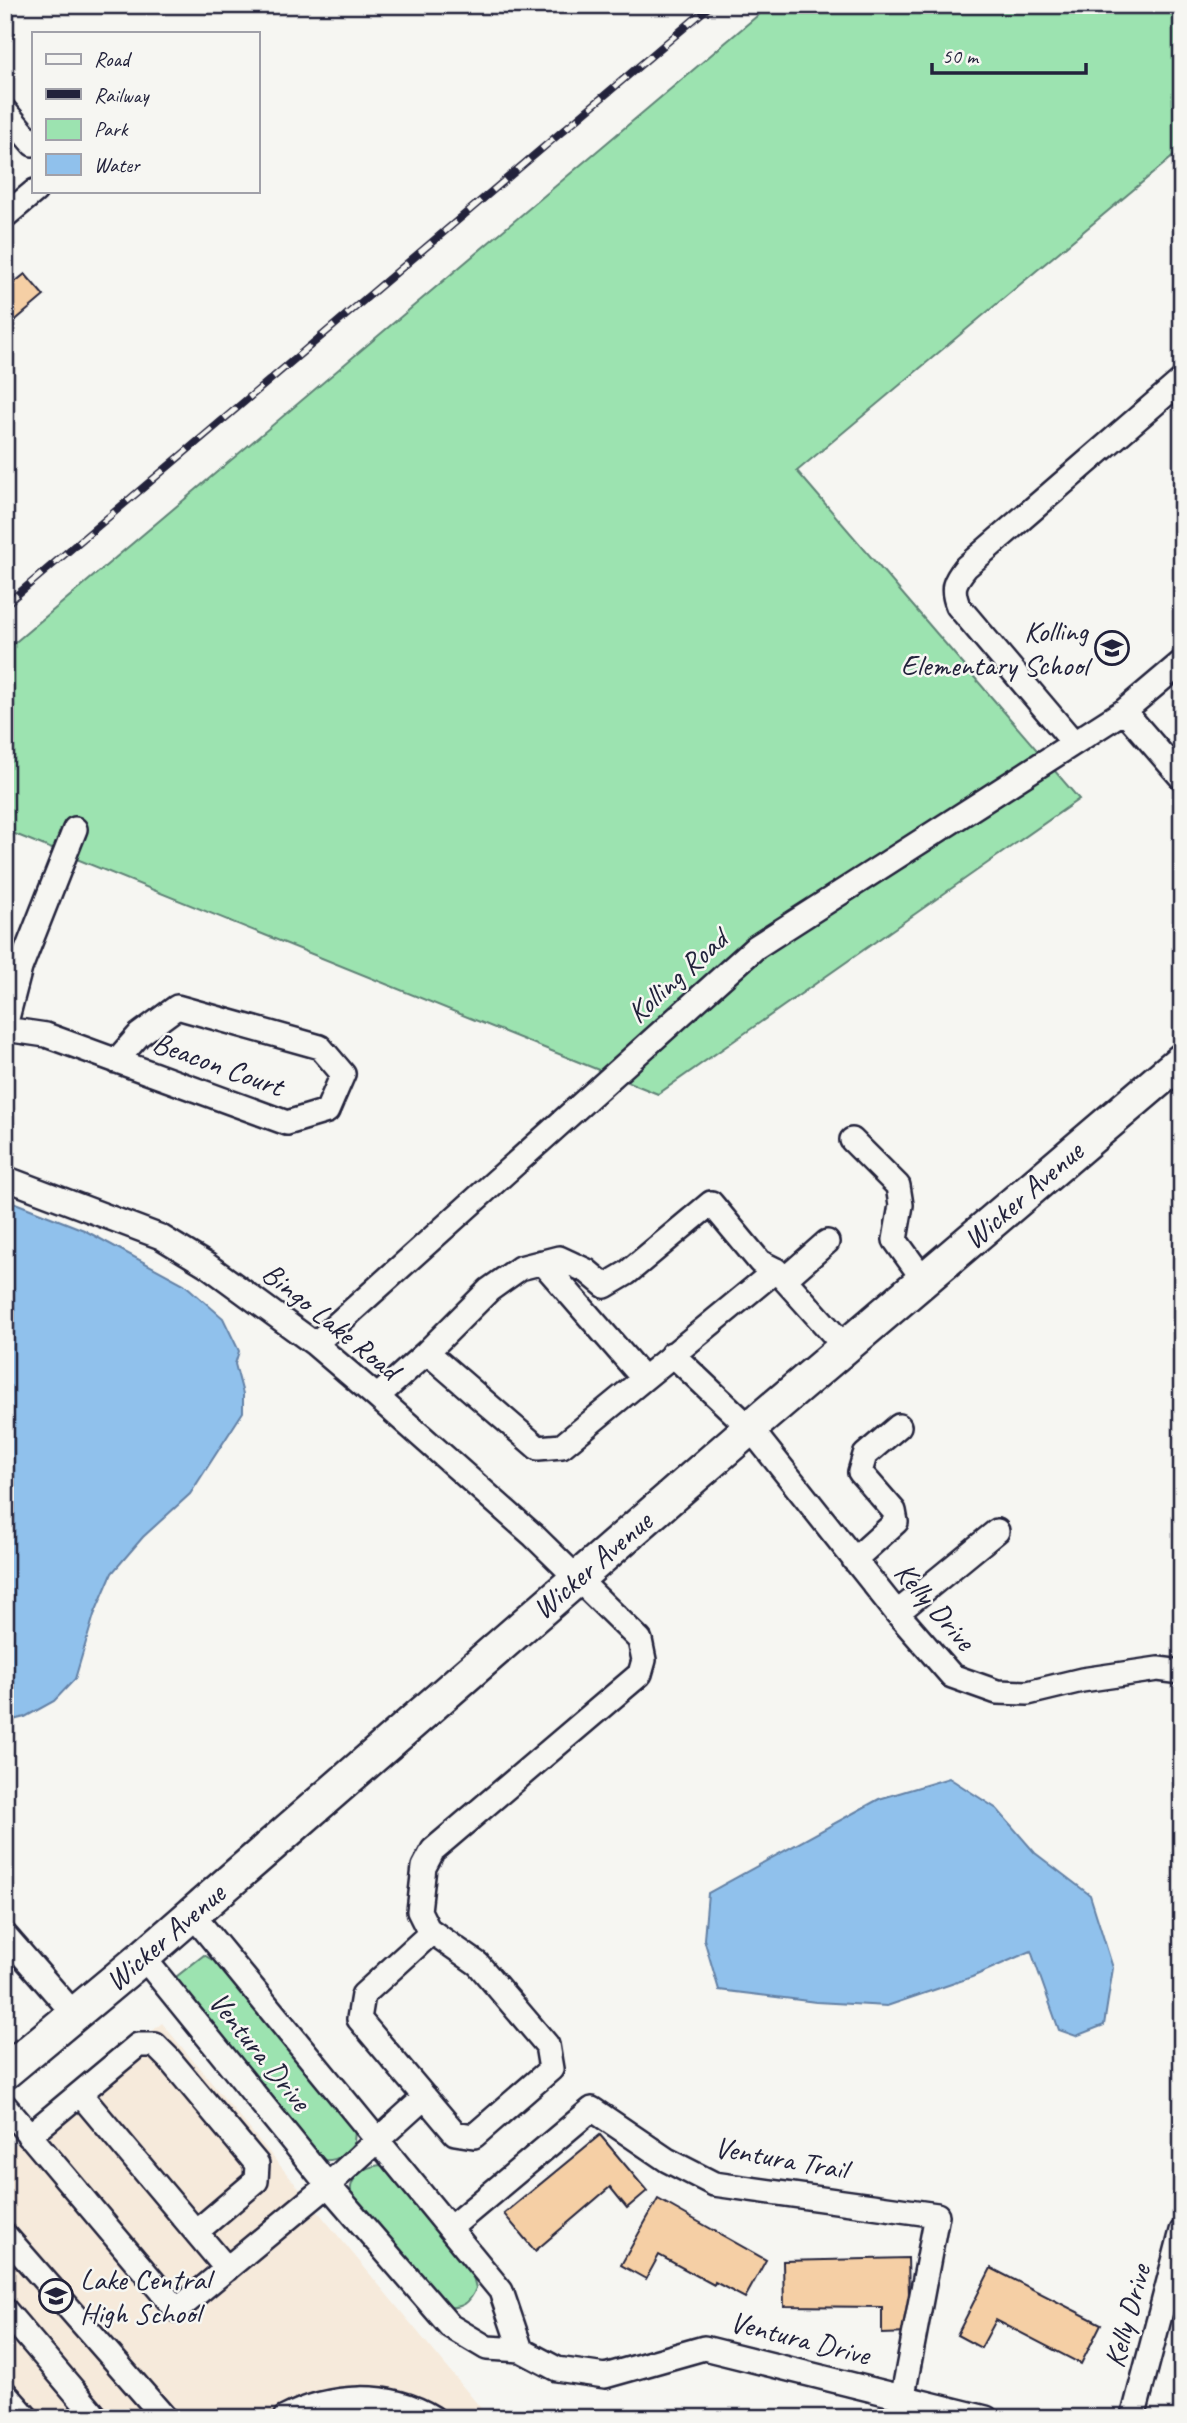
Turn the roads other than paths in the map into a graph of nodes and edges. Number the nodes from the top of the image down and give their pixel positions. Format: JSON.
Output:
{"nodes":[{"id":1,"x":5,"y":111,"type":"edge"},
{"id":2,"x":32,"y":143,"type":"edge"},
{"id":3,"x":34,"y":192,"type":"edge"},
{"id":4,"x":5,"y":216,"type":"edge"},
{"id":5,"x":1182,"y":380,"type":"edge"},
{"id":6,"x":1182,"y":662,"type":"edge"},
{"id":7,"x":1124,"y":711,"type":"junction"},
{"id":8,"x":1074,"y":743,"type":"junction"},
{"id":9,"x":1182,"y":778,"type":"edge"},
{"id":10,"x":75,"y":829,"type":"dead end"},
{"id":11,"x":12,"y":965,"type":"edge"},
{"id":12,"x":5,"y":1028,"type":"edge"},
{"id":13,"x":1182,"y":1060,"type":"edge"},
{"id":14,"x":116,"y":1061,"type":"junction"},
{"id":15,"x":852,"y":1140,"type":"dead end"},
{"id":16,"x":5,"y":1178,"type":"edge"},
{"id":17,"x":827,"y":1242,"type":"dead end"},
{"id":18,"x":542,"y":1262,"type":"junction"},
{"id":19,"x":780,"y":1274,"type":"junction"},
{"id":20,"x":924,"y":1280,"type":"junction"},
{"id":21,"x":315,"y":1344,"type":"junction"},
{"id":22,"x":845,"y":1347,"type":"junction"},
{"id":23,"x":427,"y":1352,"type":"junction"},
{"id":24,"x":672,"y":1354,"type":"junction"},
{"id":25,"x":643,"y":1378,"type":"junction"},
{"id":26,"x":377,"y":1397,"type":"junction"},
{"id":27,"x":899,"y":1426,"type":"dead end"},
{"id":28,"x":750,"y":1428,"type":"junction"},
{"id":29,"x":997,"y":1531,"type":"dead end"},
{"id":30,"x":854,"y":1560,"type":"junction"},
{"id":31,"x":578,"y":1577,"type":"junction"},
{"id":32,"x":897,"y":1613,"type":"junction"},
{"id":33,"x":1182,"y":1672,"type":"edge"},
{"id":34,"x":192,"y":1914,"type":"junction"},
{"id":35,"x":432,"y":1932,"type":"junction"},
{"id":36,"x":5,"y":1935,"type":"edge"},
{"id":37,"x":144,"y":1957,"type":"junction"},
{"id":38,"x":74,"y":2014,"type":"junction"},
{"id":39,"x":5,"y":2072,"type":"edge"},
{"id":40,"x":80,"y":2094,"type":"junction"},
{"id":41,"x":425,"y":2097,"type":"junction"},
{"id":42,"x":5,"y":2106,"type":"edge"},
{"id":43,"x":29,"y":2136,"type":"junction"},
{"id":44,"x":378,"y":2140,"type":"junction"},
{"id":45,"x":328,"y":2185,"type":"junction"},
{"id":46,"x":450,"y":2228,"type":"junction"},
{"id":47,"x":1182,"y":2231,"type":"edge"},
{"id":48,"x":196,"y":2232,"type":"junction"},
{"id":49,"x":5,"y":2235,"type":"edge"},
{"id":50,"x":227,"y":2269,"type":"junction"},
{"id":51,"x":5,"y":2310,"type":"edge"},
{"id":52,"x":521,"y":2350,"type":"junction"},
{"id":53,"x":5,"y":2393,"type":"edge"},
{"id":54,"x":903,"y":2395,"type":"junction"},
{"id":55,"x":944,"y":2413,"type":"edge"},
{"id":56,"x":26,"y":2418,"type":"edge"},
{"id":57,"x":97,"y":2418,"type":"edge"},
{"id":58,"x":165,"y":2418,"type":"edge"},
{"id":59,"x":285,"y":2418,"type":"edge"},
{"id":60,"x":433,"y":2418,"type":"edge"},
{"id":61,"x":986,"y":2418,"type":"edge"},
{"id":62,"x":1133,"y":2418,"type":"edge"}],
"edges":[{"from":1,"to":2,"type":"street"},
{"from":3,"to":4,"type":"street"},
{"from":5,"to":8,"type":"street"},
{"from":6,"to":7,"type":"street","name":"Kolling Road"},
{"from":7,"to":8,"type":"street","name":"Kolling Road"},
{"from":7,"to":9,"type":"street"},
{"from":8,"to":21,"type":"street","name":"Kolling Road"},
{"from":10,"to":11,"type":"street"},
{"from":11,"to":12,"type":"street"},
{"from":12,"to":14,"type":"street","name":"Beacon Court"},
{"from":13,"to":20,"type":"highway","name":"Wicker Avenue"},
{"from":14,"to":14,"type":"street","name":"Beacon Court"},
{"from":15,"to":20,"type":"street"},
{"from":16,"to":21,"type":"street","name":"Bingo Lake Road"},
{"from":17,"to":19,"type":"street"},
{"from":18,"to":19,"type":"street"},
{"from":18,"to":23,"type":"street"},
{"from":18,"to":25,"type":"street"},
{"from":19,"to":22,"type":"street"},
{"from":19,"to":24,"type":"street"},
{"from":20,"to":22,"type":"highway","name":"Wicker Avenue"},
{"from":21,"to":26,"type":"street","name":"Bingo Lake Road"},
{"from":22,"to":28,"type":"highway","name":"Wicker Avenue"},
{"from":23,"to":25,"type":"street"},
{"from":23,"to":26,"type":"street"},
{"from":24,"to":25,"type":"street"},
{"from":24,"to":28,"type":"street","name":"Kelly Drive"},
{"from":26,"to":31,"type":"street","name":"Bingo Lake Road"},
{"from":27,"to":30,"type":"street"},
{"from":28,"to":30,"type":"street","name":"Kelly Drive"},
{"from":28,"to":31,"type":"highway","name":"Wicker Avenue"},
{"from":29,"to":32,"type":"street"},
{"from":30,"to":32,"type":"street","name":"Kelly Drive"},
{"from":31,"to":34,"type":"highway","name":"Wicker Avenue"},
{"from":31,"to":35,"type":"street","name":"Bingo Lake Road"},
{"from":32,"to":33,"type":"street","name":"Kelly Drive"},
{"from":34,"to":37,"type":"highway","name":"Wicker Avenue"},
{"from":34,"to":44,"type":"street","name":"Ventura Drive"},
{"from":35,"to":41,"type":"street"},
{"from":35,"to":41,"type":"street"},
{"from":36,"to":38,"type":"street"},
{"from":37,"to":38,"type":"highway","name":"Wicker Avenue"},
{"from":37,"to":45,"type":"street","name":"Ventura Drive"},
{"from":38,"to":39,"type":"highway","name":"Wicker Avenue"},
{"from":40,"to":43,"type":"street"},
{"from":40,"to":48,"type":"street"},
{"from":40,"to":48,"type":"street"},
{"from":41,"to":44,"type":"street"},
{"from":42,"to":43,"type":"street"},
{"from":43,"to":50,"type":"street"},
{"from":44,"to":45,"type":"street"},
{"from":44,"to":46,"type":"street","name":"Ventura Drive"},
{"from":45,"to":50,"type":"street"},
{"from":45,"to":52,"type":"street","name":"Ventura Drive"},
{"from":46,"to":52,"type":"street","name":"Ventura Drive"},
{"from":46,"to":54,"type":"street","name":"Ventura Trail"},
{"from":47,"to":62,"type":"street","name":"Kelly Drive"},
{"from":48,"to":50,"type":"street"},
{"from":49,"to":58,"type":"street"},
{"from":51,"to":57,"type":"street"},
{"from":52,"to":54,"type":"street","name":"Ventura Drive"},
{"from":53,"to":56,"type":"street"},
{"from":54,"to":55,"type":"street","name":"Ventura Drive"},
{"from":55,"to":61,"type":"street","name":"Ventura Drive"},
{"from":59,"to":60,"type":"street"}]}
